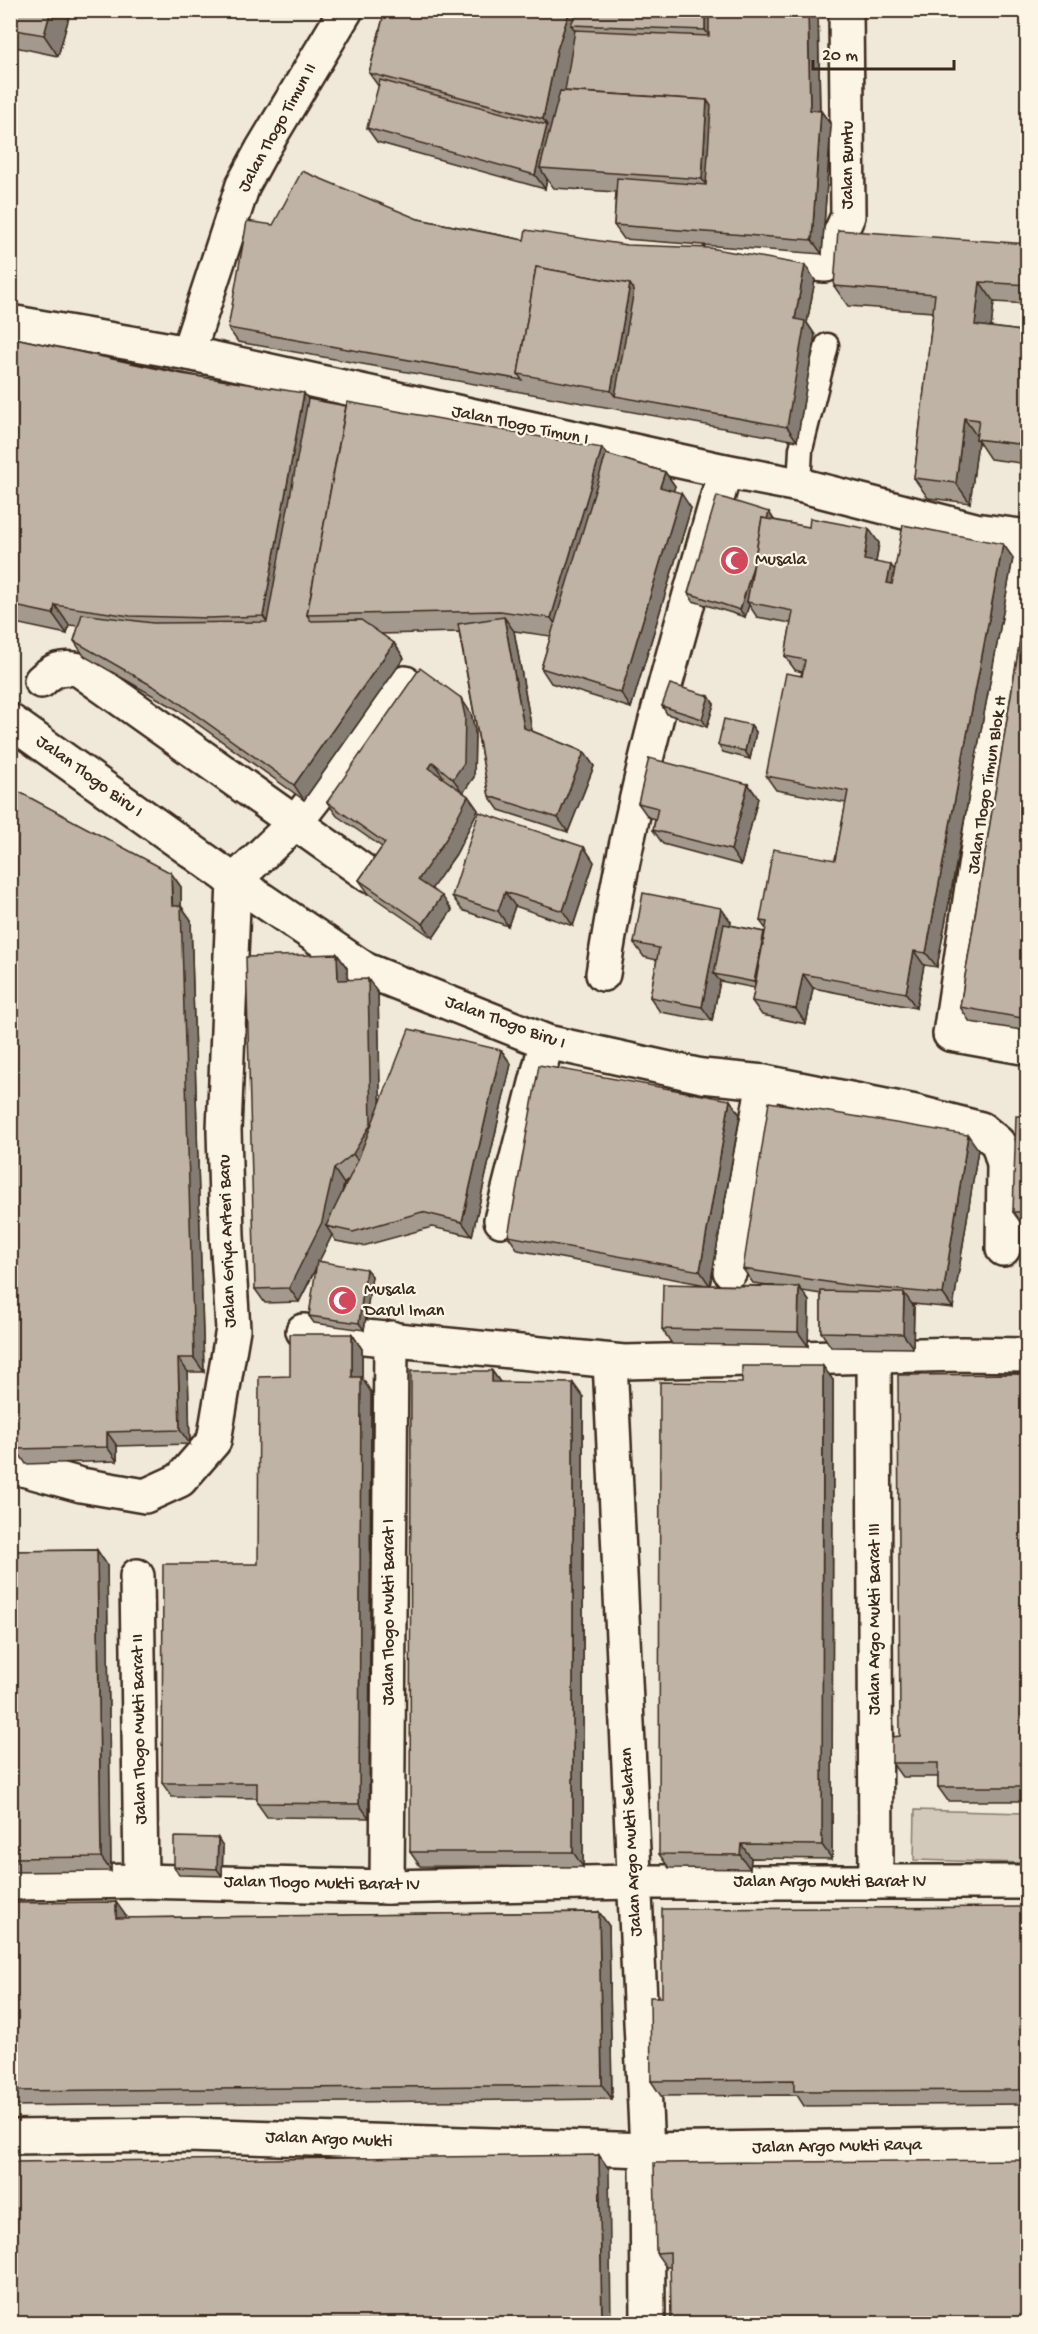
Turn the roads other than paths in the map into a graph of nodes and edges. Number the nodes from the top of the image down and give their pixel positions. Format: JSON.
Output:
{"nodes":[{"id":1,"x":346,"y":10,"type":"edge"},
{"id":2,"x":846,"y":10,"type":"edge"},
{"id":3,"x":691,"y":254,"type":"edge"},
{"id":4,"x":10,"y":322,"type":"edge"},
{"id":5,"x":826,"y":345,"type":"dead end"},
{"id":6,"x":188,"y":353,"type":"junction"},
{"id":7,"x":725,"y":471,"type":"junction"},
{"id":8,"x":799,"y":485,"type":"junction"},
{"id":9,"x":1026,"y":537,"type":"edge"},
{"id":10,"x":41,"y":681,"type":"dead end"},
{"id":11,"x":405,"y":683,"type":"dead end"},
{"id":12,"x":10,"y":721,"type":"edge"},
{"id":13,"x":296,"y":822,"type":"junction"},
{"id":14,"x":370,"y":876,"type":"edge"},
{"id":15,"x":234,"y":881,"type":"junction"},
{"id":16,"x":603,"y":974,"type":"dead end"},
{"id":17,"x":547,"y":1042,"type":"junction"},
{"id":18,"x":1028,"y":1048,"type":"edge"},
{"id":19,"x":764,"y":1082,"type":"junction"},
{"id":20,"x":501,"y":1220,"type":"dead end"},
{"id":21,"x":1003,"y":1249,"type":"dead end"},
{"id":22,"x":730,"y":1271,"type":"dead end"},
{"id":23,"x":303,"y":1331,"type":"edge"},
{"id":24,"x":391,"y":1338,"type":"junction"},
{"id":25,"x":1028,"y":1355,"type":"edge"},
{"id":26,"x":874,"y":1357,"type":"junction"},
{"id":27,"x":610,"y":1361,"type":"junction"},
{"id":28,"x":10,"y":1460,"type":"edge"},
{"id":29,"x":137,"y":1576,"type":"dead end"},
{"id":30,"x":141,"y":1881,"type":"junction"},
{"id":31,"x":633,"y":1882,"type":"junction"},
{"id":32,"x":876,"y":1882,"type":"junction"},
{"id":33,"x":1028,"y":1882,"type":"edge"},
{"id":34,"x":10,"y":1883,"type":"edge"},
{"id":35,"x":387,"y":1887,"type":"junction"},
{"id":36,"x":10,"y":2137,"type":"edge"},
{"id":37,"x":1028,"y":2144,"type":"edge"},
{"id":38,"x":647,"y":2150,"type":"junction"},
{"id":39,"x":648,"y":2324,"type":"edge"}],
"edges":[{"from":1,"to":6,"type":"street","name":"Jalan Tlogo Timun II"},
{"from":2,"to":3,"type":"street","name":"Jalan Buntu"},
{"from":4,"to":6,"type":"street","name":"Jalan Tlogo Timun I"},
{"from":5,"to":8,"type":"lane"},
{"from":6,"to":7,"type":"street","name":"Jalan Tlogo Timun I"},
{"from":7,"to":8,"type":"street","name":"Jalan Tlogo Timun I"},
{"from":7,"to":16,"type":"street"},
{"from":8,"to":9,"type":"street","name":"Jalan Tlogo Timun I"},
{"from":9,"to":18,"type":"street","name":"Jalan Tlogo Timun Blok H"},
{"from":10,"to":13,"type":"street"},
{"from":11,"to":13,"type":"street"},
{"from":12,"to":15,"type":"street","name":"Jalan Tlogo Biru I"},
{"from":13,"to":14,"type":"street"},
{"from":13,"to":15,"type":"street"},
{"from":15,"to":17,"type":"street","name":"Jalan Tlogo Biru I"},
{"from":15,"to":28,"type":"street","name":"Jalan Griya Arteri Baru"},
{"from":17,"to":19,"type":"street","name":"Jalan Tlogo Biru I"},
{"from":17,"to":20,"type":"street"},
{"from":19,"to":21,"type":"street","name":"Jalan Tlogo Biru I"},
{"from":19,"to":22,"type":"street"},
{"from":23,"to":24,"type":"street"},
{"from":24,"to":27,"type":"street"},
{"from":24,"to":35,"type":"street","name":"Jalan Tlogo Mukti Barat I"},
{"from":25,"to":26,"type":"street"},
{"from":26,"to":27,"type":"street"},
{"from":26,"to":32,"type":"street","name":"Jalan Argo Mukti Barat III"},
{"from":27,"to":31,"type":"street","name":"Jalan Argo Mukti Selatan"},
{"from":29,"to":30,"type":"street","name":"Jalan Tlogo Mukti Barat II"},
{"from":30,"to":34,"type":"street","name":"Jalan Tlogo Mukti Barat IV"},
{"from":30,"to":35,"type":"street","name":"Jalan Tlogo Mukti Barat IV"},
{"from":31,"to":32,"type":"street","name":"Jalan Argo Mukti Barat IV"},
{"from":31,"to":35,"type":"street","name":"Jalan Tlogo Mukti Barat IV"},
{"from":31,"to":38,"type":"street","name":"Jalan Argo Mukti Selatan"},
{"from":32,"to":33,"type":"street","name":"Jalan Argo Mukti Barat IV"},
{"from":36,"to":38,"type":"street","name":"Jalan Argo Mukti"},
{"from":37,"to":38,"type":"street","name":"Jalan Argo Mukti Raya"},
{"from":38,"to":39,"type":"street","name":"Jalan Argo Mukti Selatan"}]}
